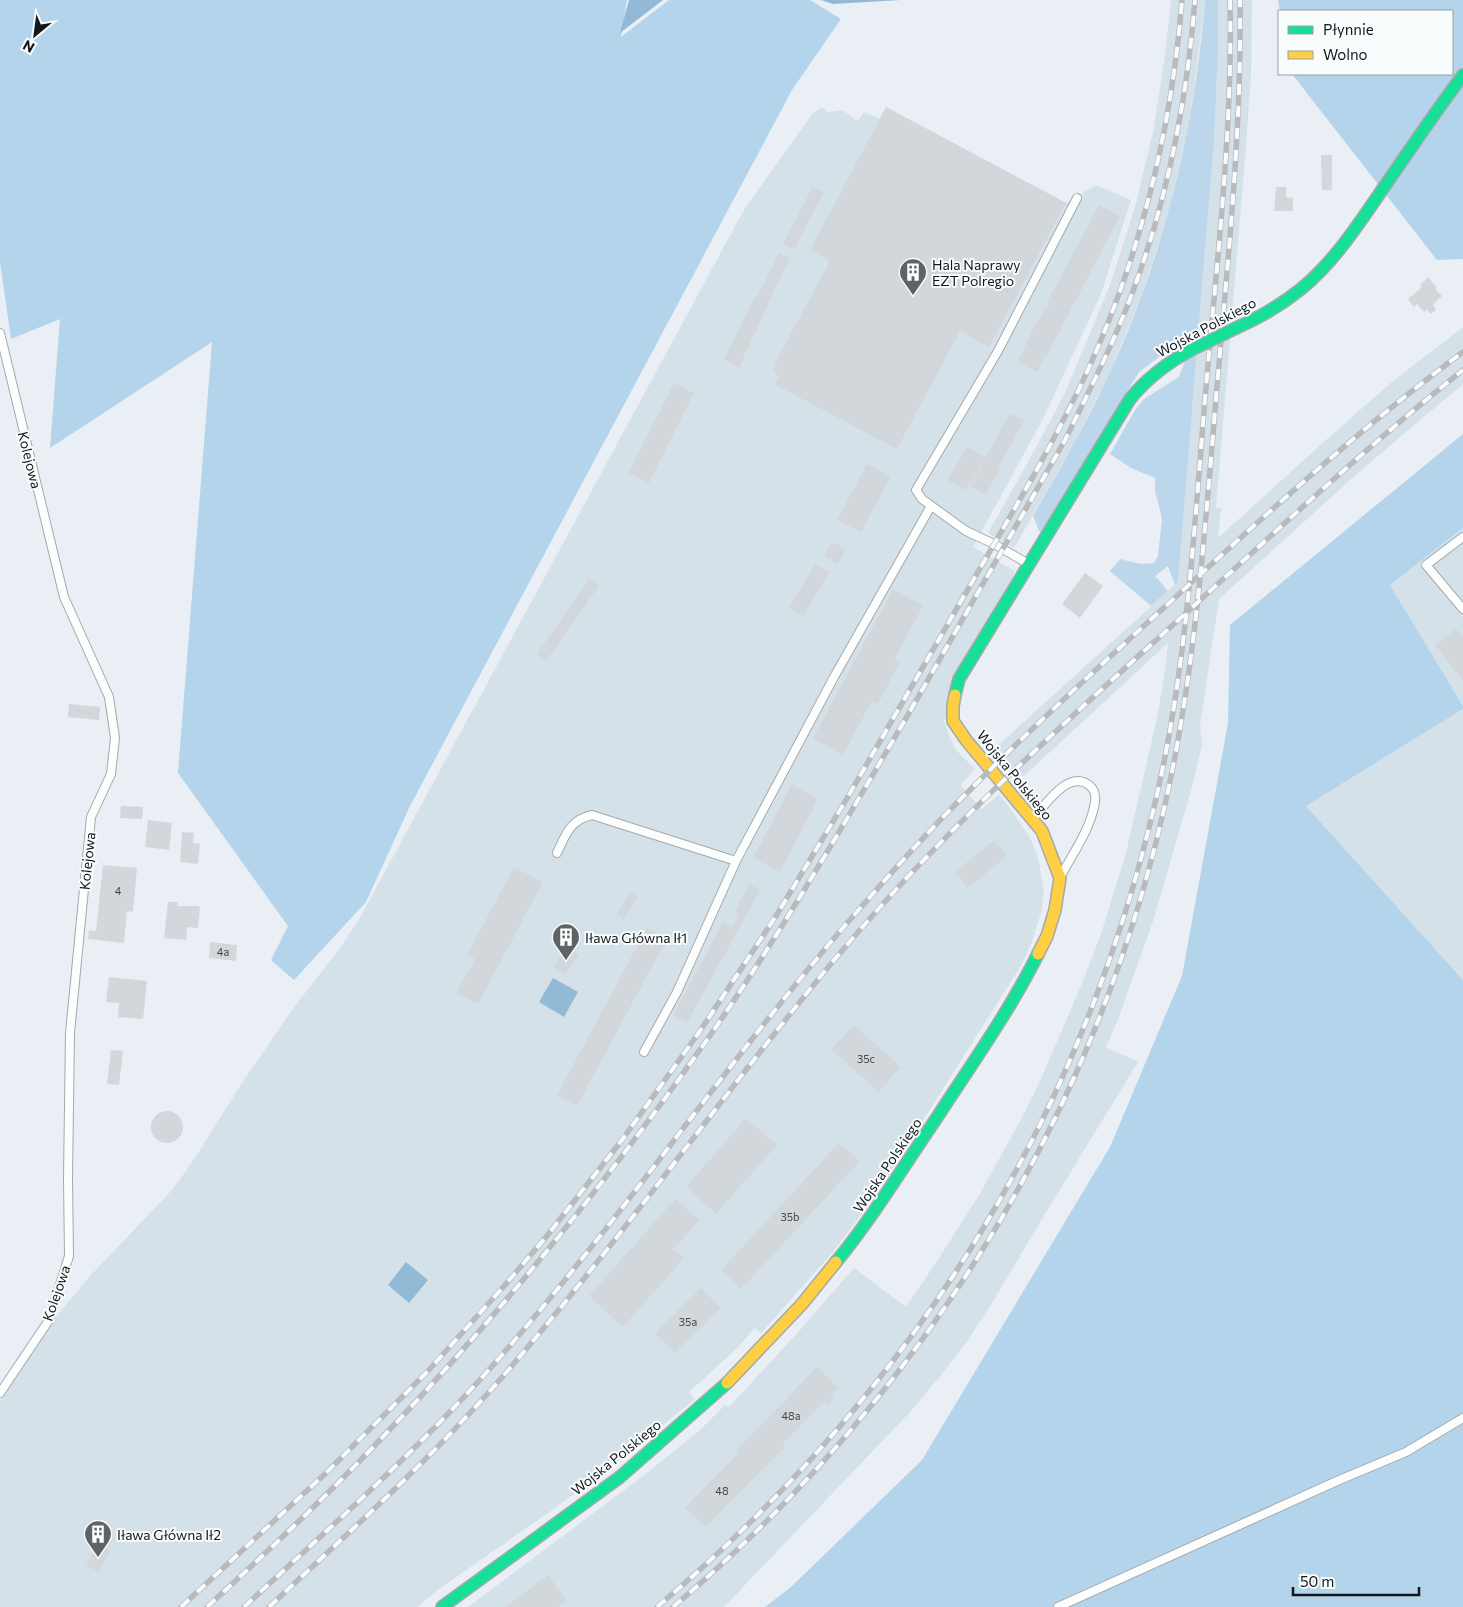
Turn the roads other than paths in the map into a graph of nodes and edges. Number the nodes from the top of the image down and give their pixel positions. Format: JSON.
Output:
{"nodes":[{"id":1,"x":1463,"y":75,"type":"edge"},
{"id":2,"x":1077,"y":198,"type":"dead end"},
{"id":3,"x":0,"y":333,"type":"edge"},
{"id":4,"x":931,"y":506,"type":"junction"},
{"id":5,"x":1463,"y":537,"type":"edge"},
{"id":6,"x":1030,"y":564,"type":"junction"},
{"id":7,"x":1463,"y":609,"type":"edge"},
{"id":8,"x":1032,"y":820,"type":"junction"},
{"id":9,"x":557,"y":853,"type":"dead end"},
{"id":10,"x":736,"y":861,"type":"junction"},
{"id":11,"x":1060,"y":878,"type":"junction"},
{"id":12,"x":644,"y":1052,"type":"dead end"},
{"id":13,"x":0,"y":1393,"type":"edge"},
{"id":14,"x":1463,"y":1418,"type":"edge"},
{"id":15,"x":442,"y":1607,"type":"edge"},
{"id":16,"x":1058,"y":1607,"type":"edge"}],
"edges":[{"from":1,"to":6,"type":"street","name":"Wojska Polskiego","bridge":true},
{"from":2,"to":4,"type":"lane"},
{"from":3,"to":13,"type":"lane","name":"Kolejowa"},
{"from":4,"to":6,"type":"lane"},
{"from":4,"to":10,"type":"lane"},
{"from":5,"to":7,"type":"lane"},
{"from":6,"to":8,"type":"street","name":"Wojska Polskiego"},
{"from":8,"to":11,"type":"street","name":"Wojska Polskiego"},
{"from":8,"to":11,"type":"lane"},
{"from":9,"to":10,"type":"lane"},
{"from":10,"to":12,"type":"lane"},
{"from":11,"to":15,"type":"street","name":"Wojska Polskiego"},
{"from":14,"to":16,"type":"lane"}]}
